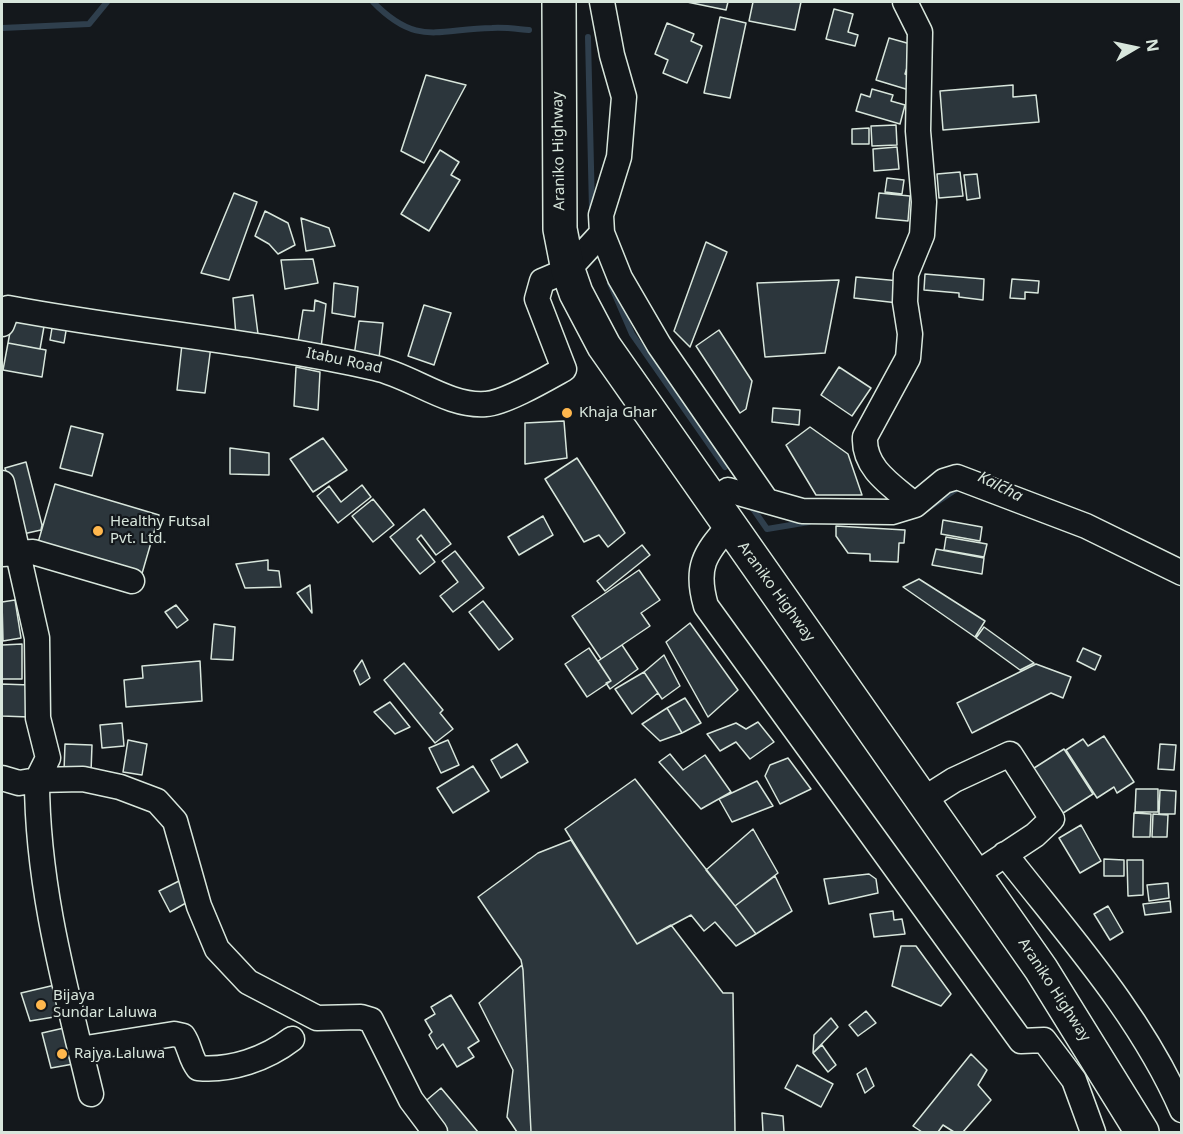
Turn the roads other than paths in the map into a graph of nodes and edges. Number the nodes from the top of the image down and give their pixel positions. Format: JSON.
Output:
{"nodes":[{"id":1,"x":559,"y":2,"type":"edge"},
{"id":2,"x":602,"y":2,"type":"edge"},
{"id":3,"x":905,"y":2,"type":"edge"},
{"id":4,"x":602,"y":233,"type":"junction"},
{"id":5,"x":568,"y":270,"type":"junction"},
{"id":6,"x":4,"y":312,"type":"edge"},
{"id":7,"x":2,"y":483,"type":"edge"},
{"id":8,"x":766,"y":500,"type":"junction"},
{"id":9,"x":915,"y":505,"type":"junction"},
{"id":10,"x":721,"y":514,"type":"junction"},
{"id":11,"x":10,"y":554,"type":"edge"},
{"id":12,"x":1182,"y":573,"type":"edge"},
{"id":13,"x":132,"y":580,"type":"dead end"},
{"id":14,"x":2,"y":778,"type":"edge"},
{"id":15,"x":38,"y":780,"type":"junction"},
{"id":16,"x":924,"y":798,"type":"junction"},
{"id":17,"x":1005,"y":854,"type":"junction"},
{"id":18,"x":976,"y":874,"type":"junction"},
{"id":19,"x":292,"y":1040,"type":"dead end"},
{"id":20,"x":80,"y":1049,"type":"junction"},
{"id":21,"x":90,"y":1094,"type":"dead end"},
{"id":22,"x":1182,"y":1110,"type":"edge"},
{"id":23,"x":435,"y":1132,"type":"edge"},
{"id":24,"x":1093,"y":1132,"type":"edge"},
{"id":25,"x":1142,"y":1132,"type":"edge"}],
"edges":[{"from":1,"to":5,"type":"highway","name":"Araniko Highway"},
{"from":2,"to":4,"type":"street"},
{"from":3,"to":9,"type":"street"},
{"from":4,"to":5,"type":"street"},
{"from":4,"to":8,"type":"street"},
{"from":5,"to":6,"type":"street","name":"Itabu Road"},
{"from":5,"to":10,"type":"highway","name":"Araniko Highway"},
{"from":7,"to":11,"type":"street"},
{"from":8,"to":9,"type":"street"},
{"from":8,"to":10,"type":"street"},
{"from":9,"to":12,"type":"street"},
{"from":10,"to":16,"type":"highway","name":"Araniko Highway"},
{"from":10,"to":24,"type":"street"},
{"from":11,"to":13,"type":"street"},
{"from":11,"to":15,"type":"street"},
{"from":14,"to":15,"type":"street"},
{"from":15,"to":20,"type":"street"},
{"from":15,"to":23,"type":"street"},
{"from":16,"to":17,"type":"street"},
{"from":16,"to":18,"type":"highway","name":"Araniko Highway"},
{"from":17,"to":18,"type":"street"},
{"from":17,"to":22,"type":"street"},
{"from":18,"to":25,"type":"highway","name":"Araniko Highway"},
{"from":19,"to":20,"type":"street"},
{"from":20,"to":21,"type":"street"}]}
